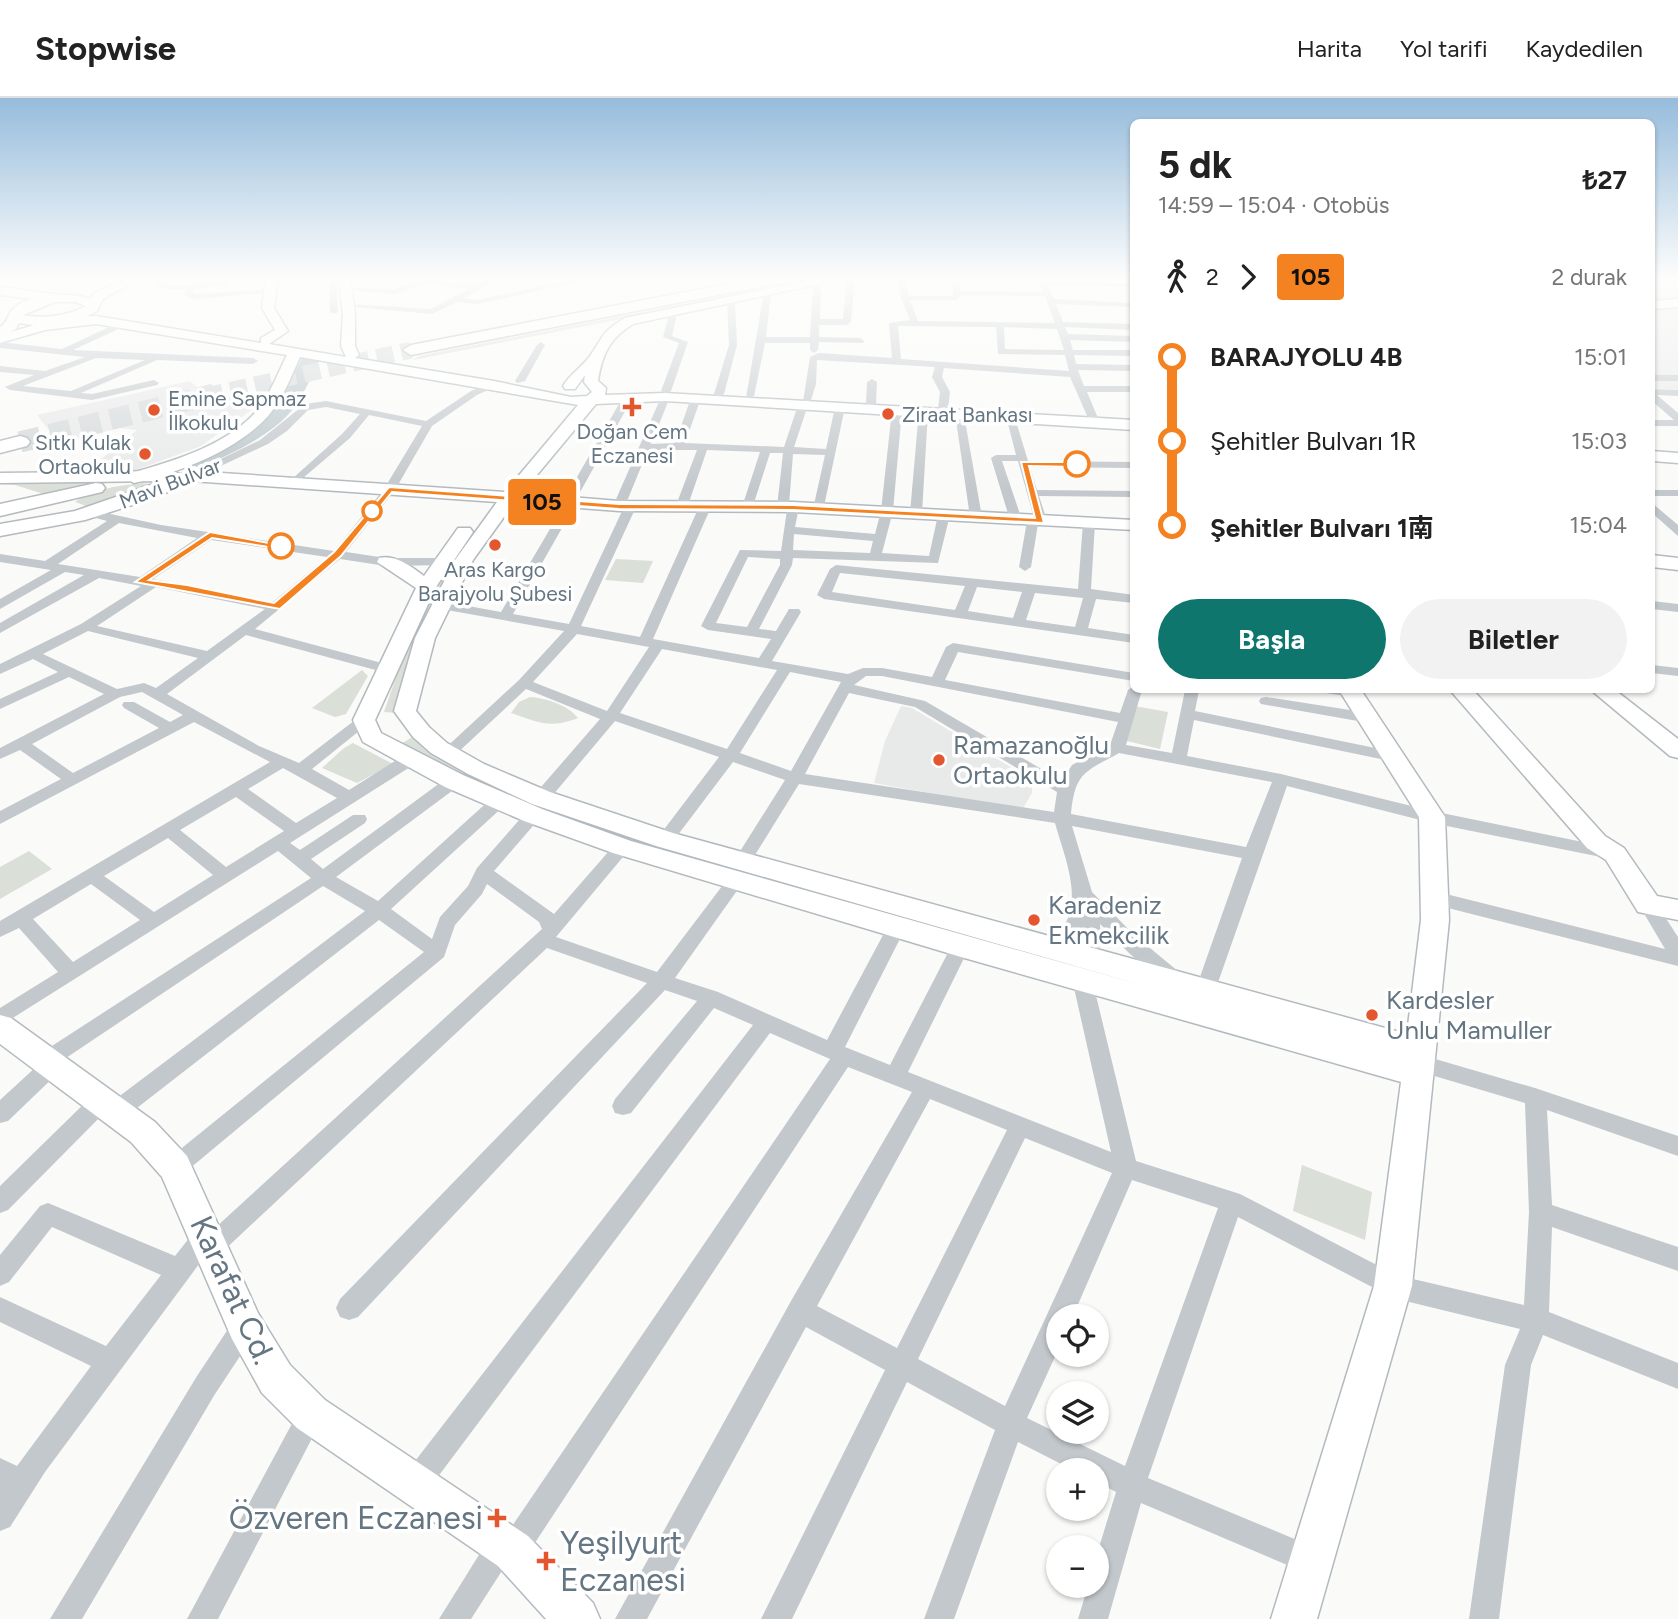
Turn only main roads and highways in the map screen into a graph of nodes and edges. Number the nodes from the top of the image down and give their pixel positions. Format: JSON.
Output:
{"nodes":[{"id":1,"x":296,"y":348,"type":"edge"},
{"id":2,"x":309,"y":348,"type":"edge"},
{"id":3,"x":313,"y":348,"type":"edge"},
{"id":4,"x":349,"y":348,"type":"edge"},
{"id":5,"x":600,"y":348,"type":"edge"},
{"id":6,"x":352,"y":355,"type":"junction"},
{"id":7,"x":594,"y":360,"type":"junction"},
{"id":8,"x":565,"y":392,"type":"junction"},
{"id":9,"x":593,"y":392,"type":"junction"},
{"id":10,"x":666,"y":394,"type":"junction"},
{"id":11,"x":804,"y":402,"type":"junction"},
{"id":12,"x":1130,"y":423,"type":"edge"},
{"id":13,"x":1130,"y":423,"type":"edge"},
{"id":14,"x":1655,"y":450,"type":"edge"},
{"id":15,"x":1678,"y":452,"type":"edge"},
{"id":16,"x":1655,"y":456,"type":"edge"},
{"id":17,"x":1678,"y":458,"type":"edge"},
{"id":18,"x":191,"y":476,"type":"junction"},
{"id":19,"x":134,"y":478,"type":"junction"},
{"id":20,"x":4,"y":485,"type":"edge"},
{"id":21,"x":499,"y":499,"type":"junction"},
{"id":22,"x":51,"y":500,"type":"junction"},
{"id":23,"x":6,"y":508,"type":"edge"},
{"id":24,"x":88,"y":513,"type":"junction"},
{"id":25,"x":34,"y":524,"type":"junction"},
{"id":26,"x":1130,"y":525,"type":"edge"},
{"id":27,"x":0,"y":530,"type":"edge"},
{"id":28,"x":386,"y":562,"type":"road end"},
{"id":29,"x":1655,"y":562,"type":"edge"},
{"id":30,"x":1676,"y":567,"type":"edge"},
{"id":31,"x":433,"y":596,"type":"junction"},
{"id":32,"x":1464,"y":693,"type":"edge"},
{"id":33,"x":1481,"y":693,"type":"edge"},
{"id":34,"x":1606,"y":693,"type":"edge"},
{"id":35,"x":1351,"y":698,"type":"edge"},
{"id":36,"x":412,"y":720,"type":"junction"},
{"id":37,"x":370,"y":730,"type":"junction"},
{"id":38,"x":1678,"y":751,"type":"edge"},
{"id":39,"x":537,"y":806,"type":"junction"},
{"id":40,"x":1615,"y":854,"type":"junction"},
{"id":41,"x":738,"y":872,"type":"junction"},
{"id":42,"x":1678,"y":910,"type":"edge"},
{"id":43,"x":1085,"y":969,"type":"junction"},
{"id":44,"x":0,"y":1027,"type":"edge"},
{"id":45,"x":1418,"y":1062,"type":"junction"},
{"id":46,"x":578,"y":1619,"type":"edge"},
{"id":47,"x":1294,"y":1619,"type":"edge"}],
"edges":[{"from":1,"to":19,"type":"main road","name":"Mavi Bulvar"},
{"from":2,"to":6,"type":"main road"},
{"from":3,"to":8,"type":"main road"},
{"from":4,"to":6,"type":"main road"},
{"from":5,"to":7,"type":"main road"},
{"from":6,"to":8,"type":"main road"},
{"from":7,"to":8,"type":"main road"},
{"from":7,"to":9,"type":"main road"},
{"from":8,"to":9,"type":"main road"},
{"from":8,"to":21,"type":"main road"},
{"from":9,"to":10,"type":"main road"},
{"from":9,"to":10,"type":"main road"},
{"from":9,"to":21,"type":"main road"},
{"from":10,"to":11,"type":"main road"},
{"from":10,"to":11,"type":"main road"},
{"from":11,"to":12,"type":"main road"},
{"from":11,"to":13,"type":"main road"},
{"from":14,"to":15,"type":"main road"},
{"from":16,"to":17,"type":"main road"},
{"from":18,"to":19,"type":"main road"},
{"from":18,"to":21,"type":"main road"},
{"from":18,"to":24,"type":"main road","name":"Mavi Bulvar"},
{"from":19,"to":20,"type":"main road"},
{"from":19,"to":22,"type":"main road","name":"Mavi Bulvar"},
{"from":20,"to":22,"type":"main road"},
{"from":20,"to":23,"type":"main road"},
{"from":21,"to":26,"type":"main road"},
{"from":21,"to":31,"type":"main road"},
{"from":22,"to":23,"type":"main road","name":"Mavi Bulvar"},
{"from":22,"to":24,"type":"main road"},
{"from":23,"to":25,"type":"main road"},
{"from":24,"to":25,"type":"main road","name":"Mavi Bulvar"},
{"from":25,"to":27,"type":"main road","name":"Mavi Bulvar"},
{"from":28,"to":31,"type":"main road"},
{"from":29,"to":30,"type":"main road"},
{"from":31,"to":36,"type":"main road"},
{"from":31,"to":37,"type":"main road"},
{"from":32,"to":40,"type":"main road"},
{"from":33,"to":40,"type":"main road"},
{"from":34,"to":38,"type":"main road"},
{"from":35,"to":45,"type":"main road"},
{"from":36,"to":37,"type":"main road"},
{"from":36,"to":39,"type":"main road"},
{"from":37,"to":39,"type":"main road"},
{"from":39,"to":41,"type":"main road"},
{"from":39,"to":41,"type":"main road"},
{"from":40,"to":42,"type":"main road"},
{"from":41,"to":43,"type":"main road"},
{"from":41,"to":43,"type":"main road"},
{"from":43,"to":45,"type":"main road"},
{"from":43,"to":45,"type":"main road"},
{"from":44,"to":46,"type":"main road","name":"Karafat Cd."},
{"from":45,"to":47,"type":"main road"}]}
